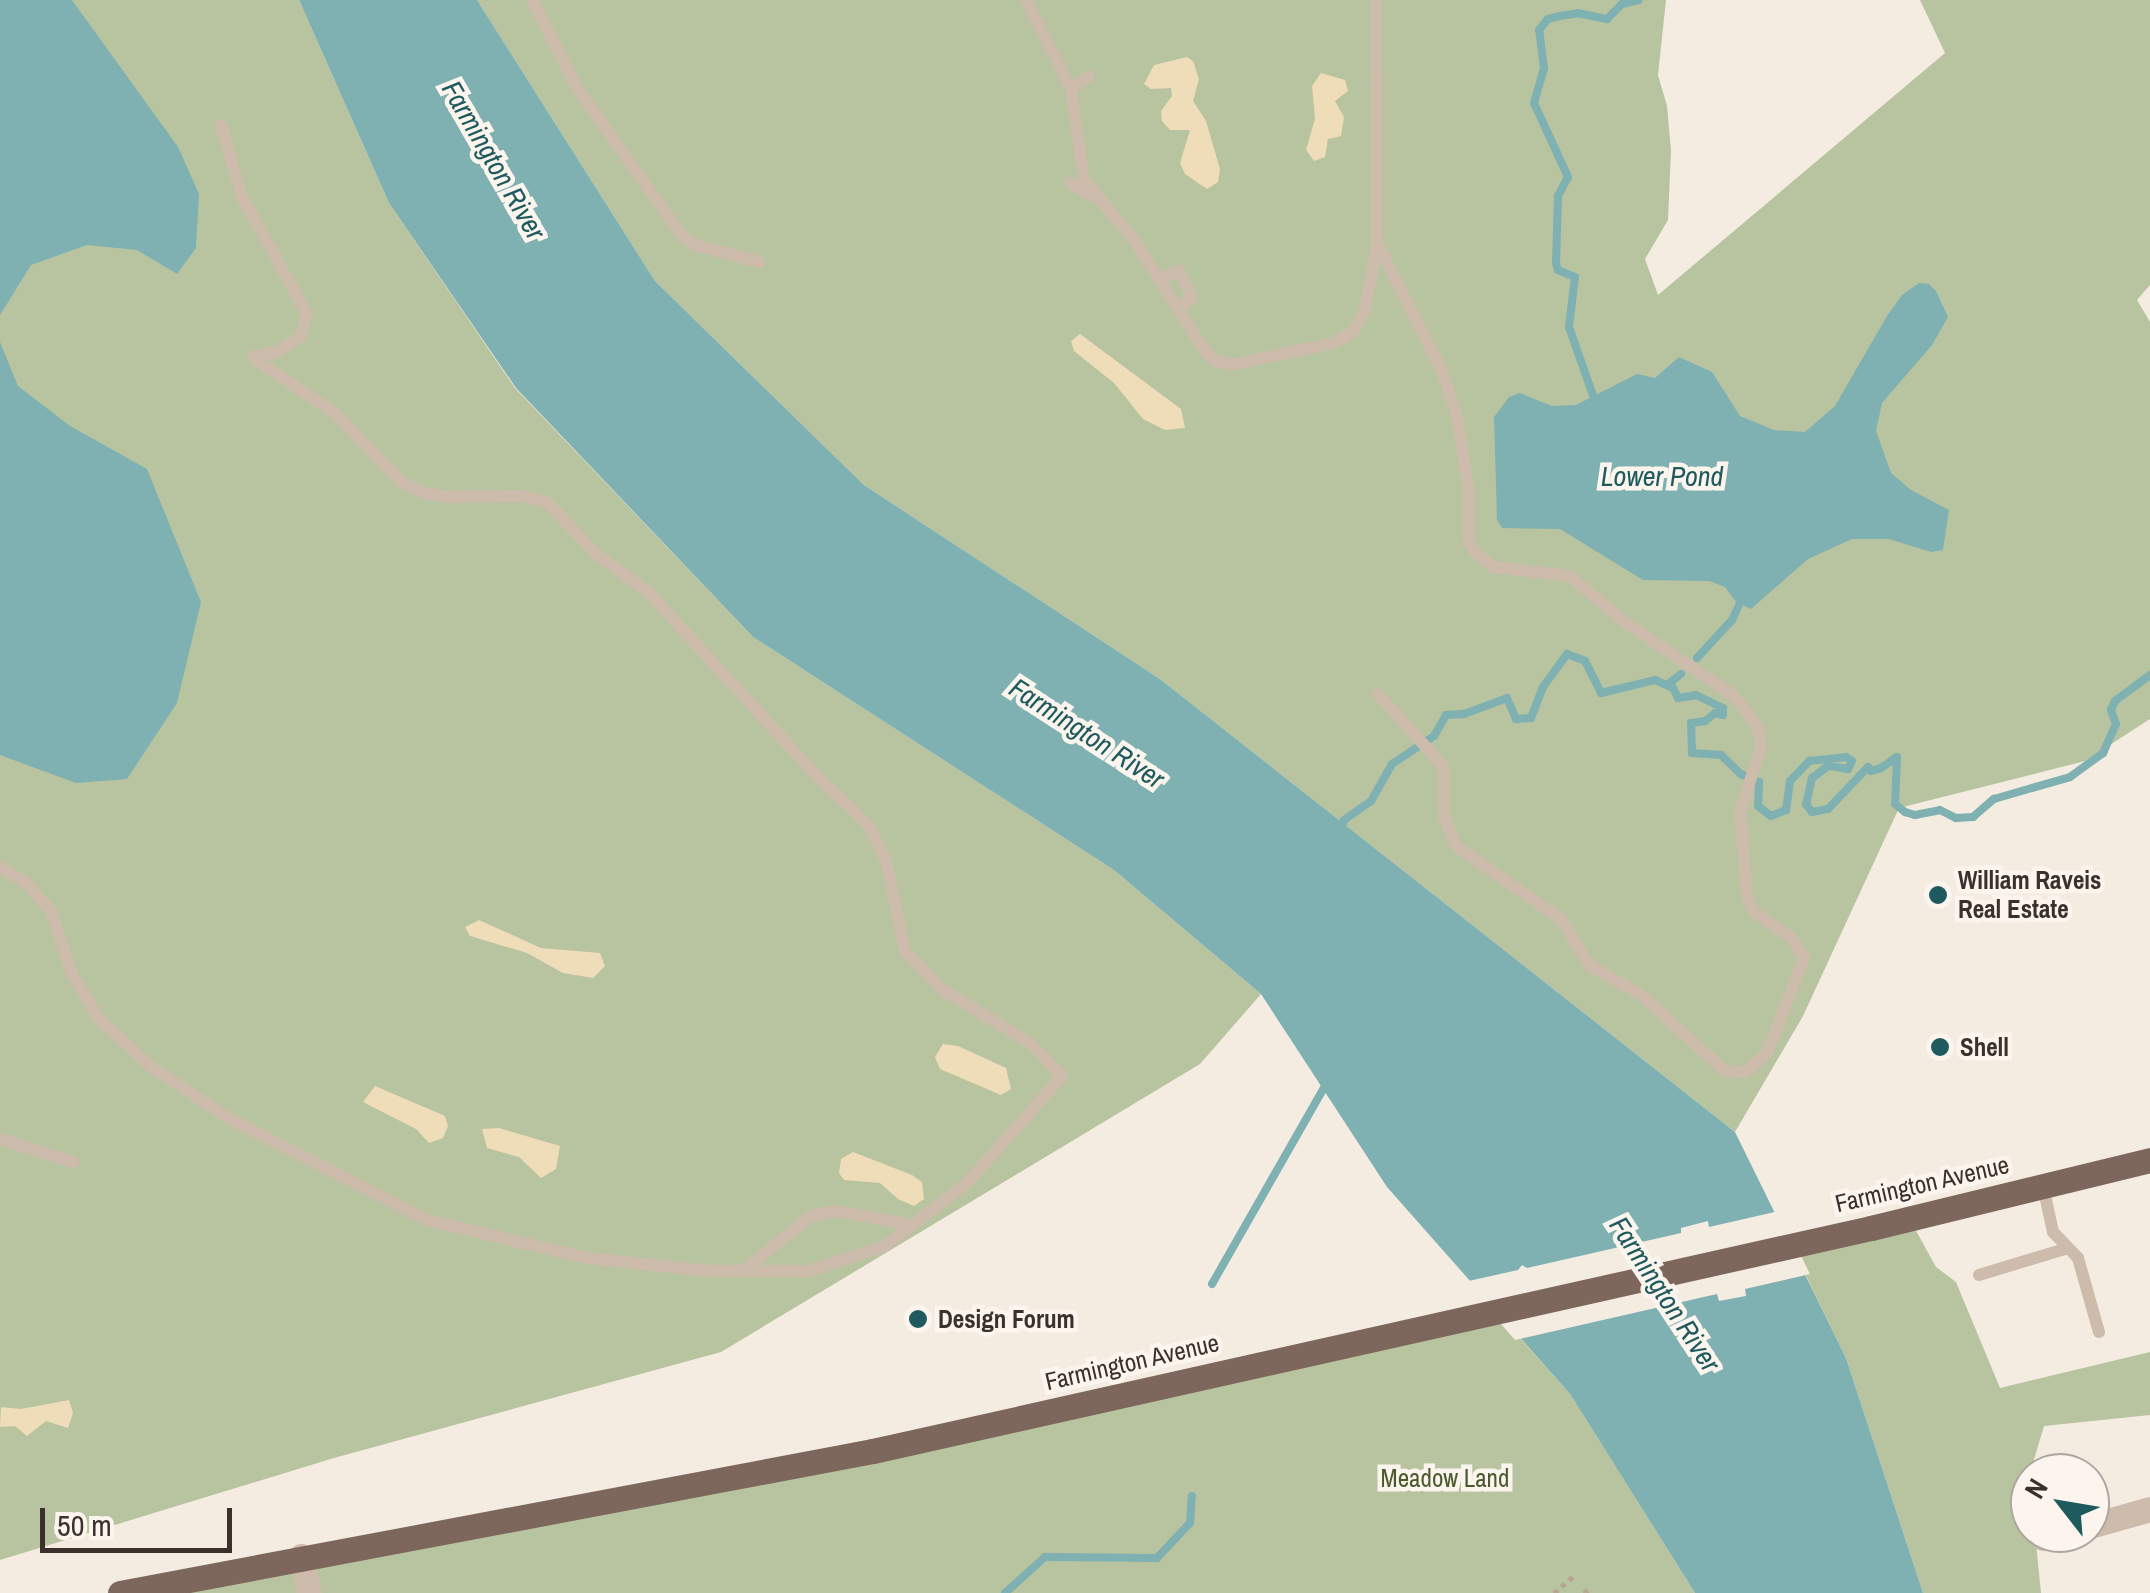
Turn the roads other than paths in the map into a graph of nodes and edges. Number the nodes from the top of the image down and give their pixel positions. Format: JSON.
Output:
{"nodes":[{"id":1,"x":532,"y":0,"type":"edge"},
{"id":2,"x":1026,"y":0,"type":"edge"},
{"id":3,"x":1376,"y":0,"type":"edge"},
{"id":4,"x":1089,"y":76,"type":"dead end"},
{"id":5,"x":1072,"y":89,"type":"junction"},
{"id":6,"x":221,"y":124,"type":"dead end"},
{"id":7,"x":1070,"y":183,"type":"dead end"},
{"id":8,"x":1098,"y":199,"type":"junction"},
{"id":9,"x":1377,"y":243,"type":"junction"},
{"id":10,"x":759,"y":262,"type":"dead end"},
{"id":11,"x":1159,"y":278,"type":"junction"},
{"id":12,"x":1186,"y":285,"type":"junction"},
{"id":13,"x":1169,"y":293,"type":"junction"},
{"id":14,"x":1178,"y":308,"type":"junction"},
{"id":15,"x":1378,"y":694,"type":"dead end"},
{"id":16,"x":0,"y":867,"type":"edge"},
{"id":17,"x":0,"y":1139,"type":"edge"},
{"id":18,"x":2150,"y":1160,"type":"edge"},
{"id":19,"x":73,"y":1162,"type":"dead end"},
{"id":20,"x":2042,"y":1186,"type":"junction"},
{"id":21,"x":912,"y":1225,"type":"junction"},
{"id":22,"x":2068,"y":1248,"type":"junction"},
{"id":23,"x":742,"y":1271,"type":"junction"},
{"id":24,"x":1979,"y":1275,"type":"dead end"},
{"id":25,"x":2098,"y":1332,"type":"dead end"},
{"id":26,"x":2150,"y":1509,"type":"edge"},
{"id":27,"x":2110,"y":1520,"type":"edge"},
{"id":28,"x":301,"y":1556,"type":"junction"},
{"id":29,"x":120,"y":1593,"type":"edge"},
{"id":30,"x":310,"y":1593,"type":"edge"}],
"edges":[{"from":1,"to":10,"type":"lane"},
{"from":2,"to":5,"type":"lane"},
{"from":3,"to":9,"type":"lane"},
{"from":4,"to":5,"type":"lane"},
{"from":5,"to":8,"type":"lane"},
{"from":6,"to":21,"type":"lane"},
{"from":7,"to":8,"type":"lane"},
{"from":8,"to":11,"type":"lane"},
{"from":9,"to":14,"type":"lane"},
{"from":9,"to":15,"type":"lane"},
{"from":11,"to":12,"type":"lane"},
{"from":11,"to":13,"type":"lane"},
{"from":12,"to":13,"type":"lane"},
{"from":12,"to":14,"type":"lane"},
{"from":13,"to":14,"type":"lane"},
{"from":16,"to":23,"type":"lane"},
{"from":17,"to":19,"type":"lane"},
{"from":18,"to":20,"type":"main road","name":"Farmington Avenue"},
{"from":20,"to":22,"type":"lane"},
{"from":20,"to":28,"type":"main road","name":"Farmington Avenue"},
{"from":21,"to":23,"type":"lane"},
{"from":21,"to":23,"type":"lane"},
{"from":22,"to":24,"type":"lane"},
{"from":22,"to":25,"type":"lane"},
{"from":26,"to":27,"type":"street"},
{"from":28,"to":29,"type":"main road","name":"Farmington Avenue"},
{"from":28,"to":30,"type":"street"}]}
